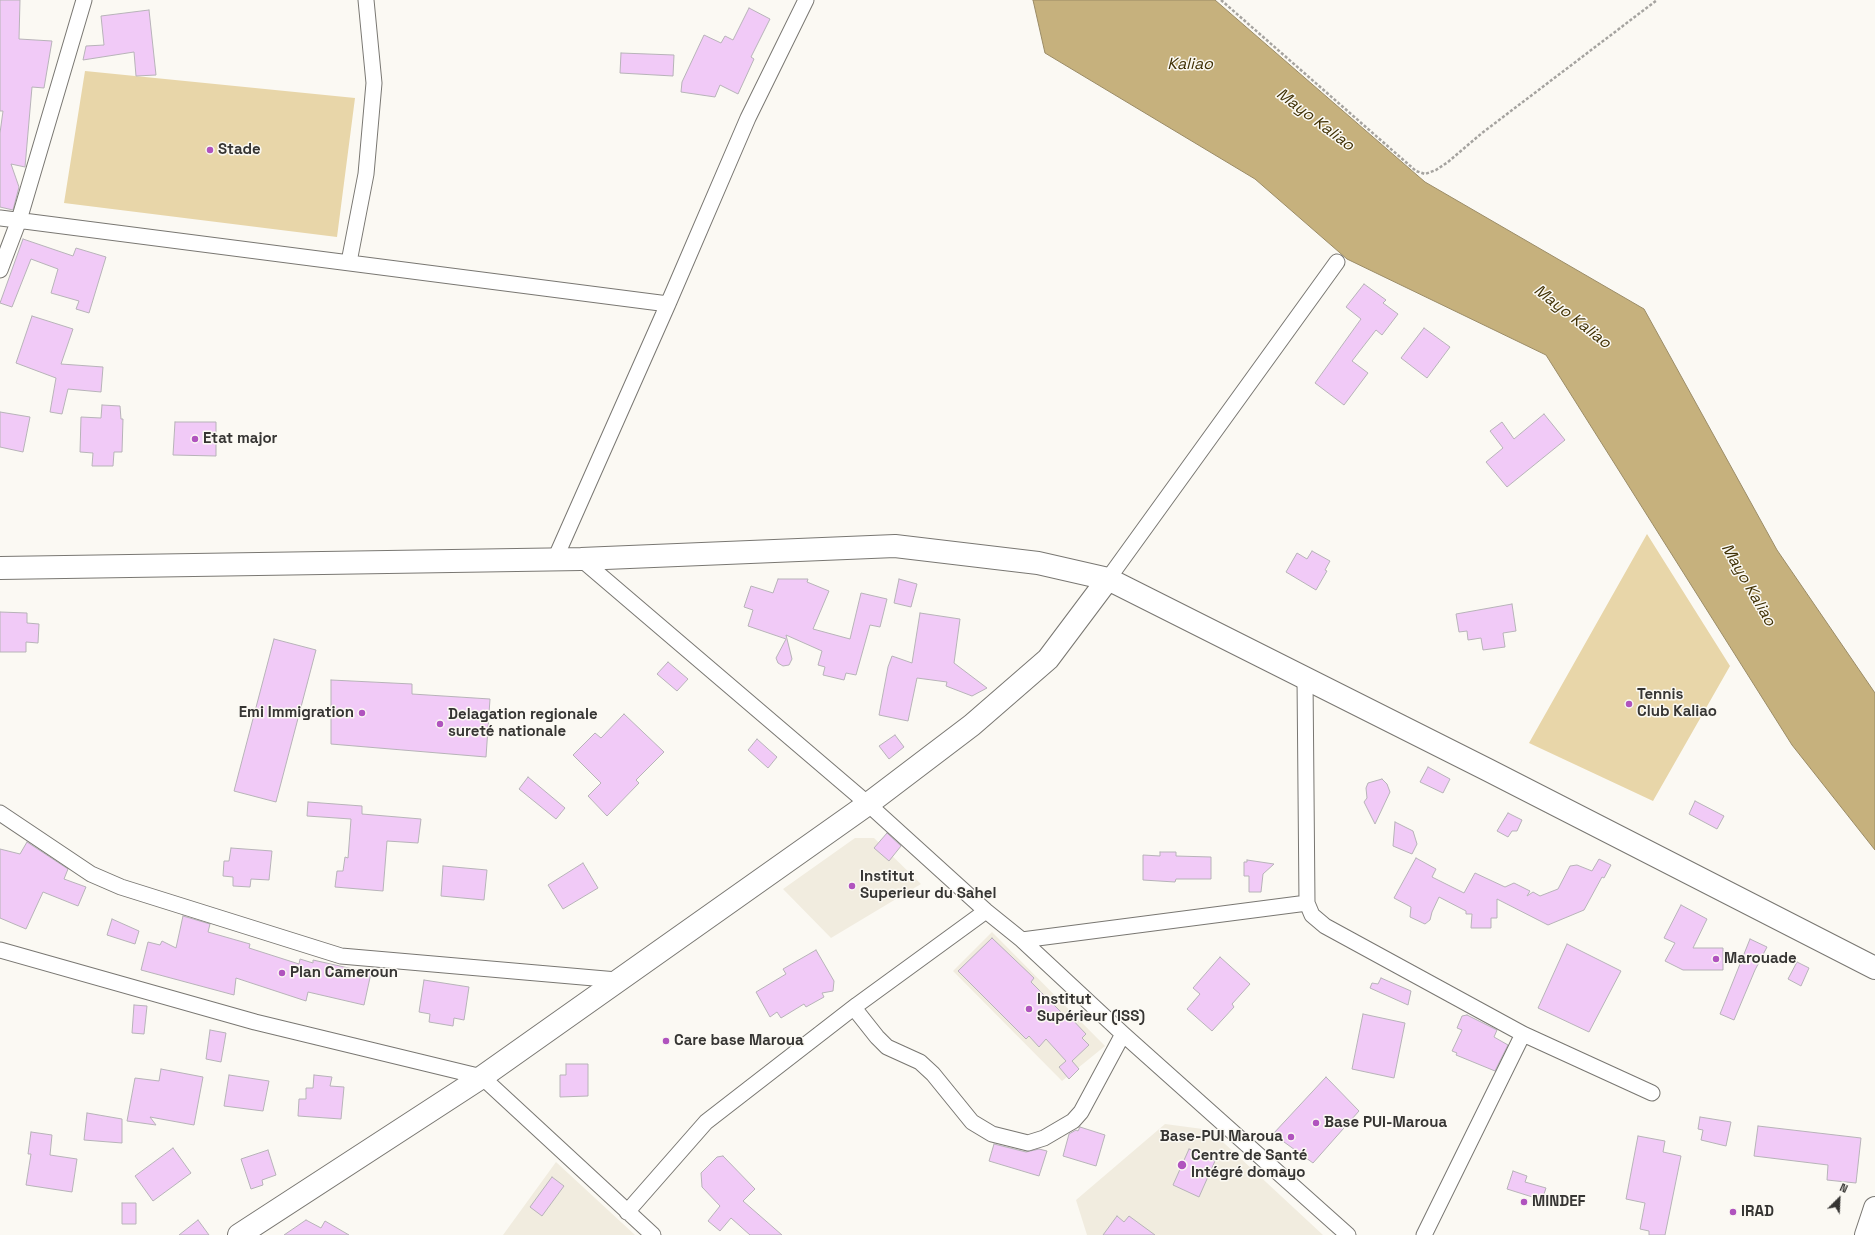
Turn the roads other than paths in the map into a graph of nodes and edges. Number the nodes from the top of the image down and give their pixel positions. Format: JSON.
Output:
{"nodes":[{"id":1,"x":84,"y":0,"type":"edge"},
{"id":2,"x":366,"y":0,"type":"edge"},
{"id":3,"x":806,"y":0,"type":"edge"},
{"id":4,"x":0,"y":218,"type":"edge"},
{"id":5,"x":19,"y":220,"type":"junction"},
{"id":6,"x":349,"y":262,"type":"junction"},
{"id":7,"x":1337,"y":262,"type":"dead end"},
{"id":8,"x":0,"y":270,"type":"edge"},
{"id":9,"x":668,"y":304,"type":"junction"},
{"id":10,"x":555,"y":559,"type":"junction"},
{"id":11,"x":581,"y":559,"type":"junction"},
{"id":12,"x":0,"y":568,"type":"edge"},
{"id":13,"x":1108,"y":579,"type":"junction"},
{"id":14,"x":1305,"y":678,"type":"junction"},
{"id":15,"x":868,"y":804,"type":"junction"},
{"id":16,"x":0,"y":813,"type":"edge"},
{"id":17,"x":1307,"y":902,"type":"junction"},
{"id":18,"x":986,"y":911,"type":"junction"},
{"id":19,"x":1022,"y":940,"type":"junction"},
{"id":20,"x":0,"y":950,"type":"edge"},
{"id":21,"x":1875,"y":968,"type":"edge"},
{"id":22,"x":618,"y":980,"type":"junction"},
{"id":23,"x":854,"y":1008,"type":"junction"},
{"id":24,"x":1123,"y":1034,"type":"junction"},
{"id":25,"x":1523,"y":1034,"type":"junction"},
{"id":26,"x":482,"y":1077,"type":"junction"},
{"id":27,"x":1652,"y":1093,"type":"dead end"},
{"id":28,"x":1875,"y":1208,"type":"edge"},
{"id":29,"x":627,"y":1212,"type":"junction"},
{"id":30,"x":239,"y":1235,"type":"edge"},
{"id":31,"x":653,"y":1235,"type":"edge"},
{"id":32,"x":1348,"y":1235,"type":"edge"},
{"id":33,"x":1424,"y":1235,"type":"edge"},
{"id":34,"x":1866,"y":1235,"type":"edge"}],
"edges":[{"from":1,"to":5,"type":"street"},
{"from":2,"to":6,"type":"street"},
{"from":3,"to":9,"type":"street"},
{"from":4,"to":5,"type":"street"},
{"from":5,"to":6,"type":"street"},
{"from":5,"to":8,"type":"street"},
{"from":6,"to":9,"type":"street"},
{"from":7,"to":13,"type":"street"},
{"from":9,"to":10,"type":"street"},
{"from":10,"to":11,"type":"street"},
{"from":10,"to":12,"type":"street"},
{"from":11,"to":13,"type":"street"},
{"from":11,"to":15,"type":"street"},
{"from":13,"to":14,"type":"street"},
{"from":13,"to":15,"type":"street"},
{"from":14,"to":17,"type":"street"},
{"from":14,"to":21,"type":"street"},
{"from":15,"to":18,"type":"street"},
{"from":15,"to":22,"type":"street"},
{"from":16,"to":22,"type":"street"},
{"from":17,"to":19,"type":"street"},
{"from":17,"to":25,"type":"street"},
{"from":18,"to":19,"type":"street"},
{"from":18,"to":23,"type":"street"},
{"from":19,"to":24,"type":"street"},
{"from":20,"to":26,"type":"street"},
{"from":22,"to":26,"type":"street"},
{"from":23,"to":24,"type":"street"},
{"from":23,"to":29,"type":"street"},
{"from":24,"to":32,"type":"street"},
{"from":25,"to":27,"type":"street"},
{"from":25,"to":33,"type":"street"},
{"from":26,"to":29,"type":"street"},
{"from":26,"to":30,"type":"street"},
{"from":28,"to":34,"type":"street"},
{"from":29,"to":31,"type":"street"}]}
